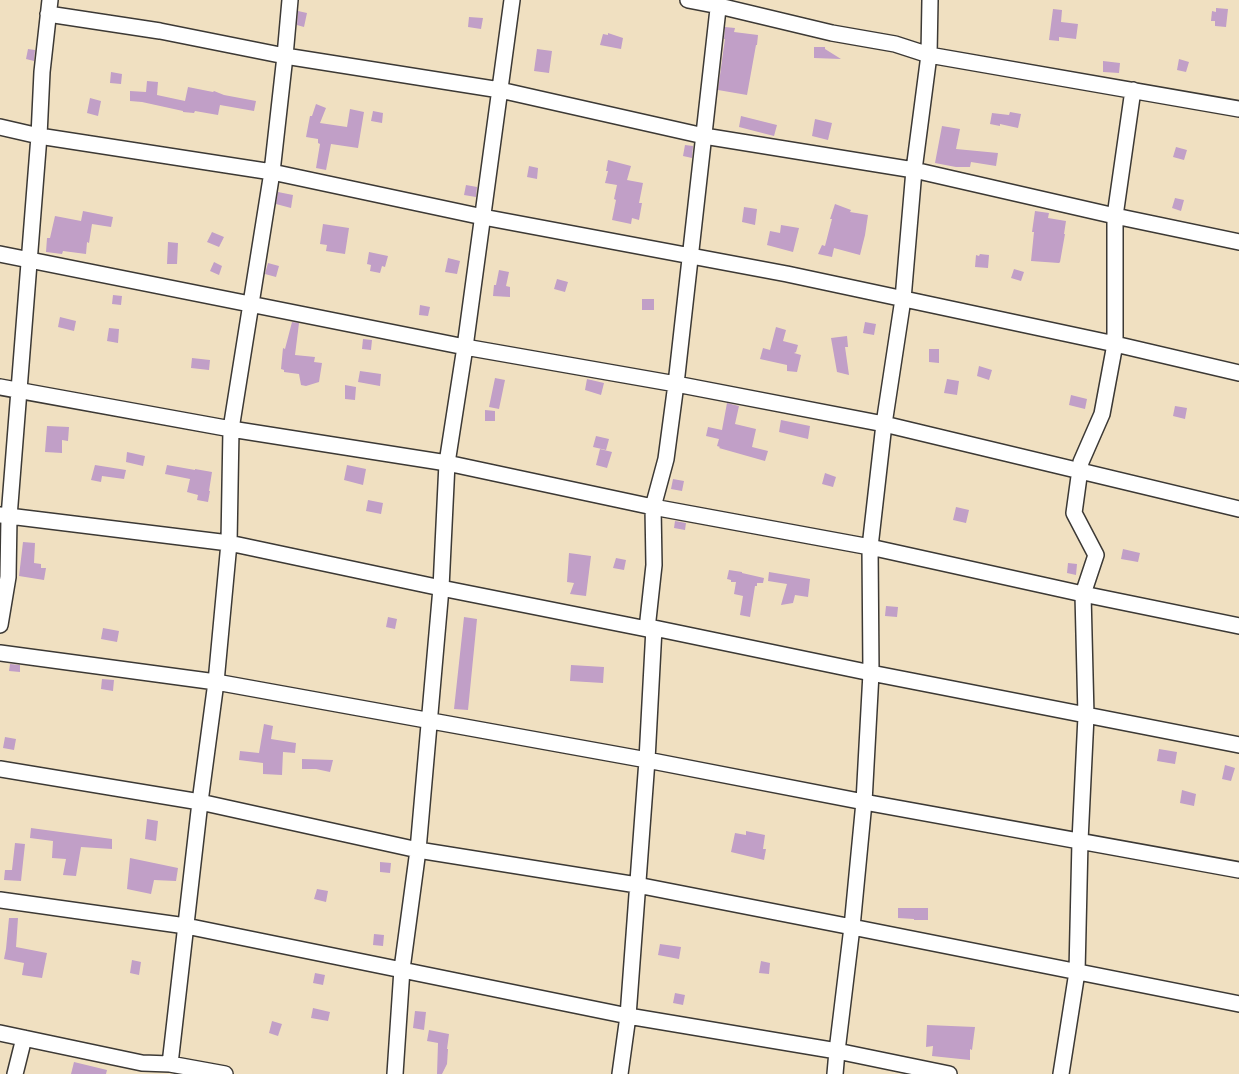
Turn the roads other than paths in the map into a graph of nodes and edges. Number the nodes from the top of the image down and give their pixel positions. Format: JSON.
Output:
{"nodes":[{"id":1,"x":290,"y":0,"type":"edge"},
{"id":2,"x":512,"y":0,"type":"edge"},
{"id":3,"x":688,"y":0,"type":"edge"},
{"id":4,"x":930,"y":0,"type":"edge"},
{"id":5,"x":719,"y":3,"type":"edge"},
{"id":6,"x":49,"y":7,"type":"edge"},
{"id":7,"x":929,"y":55,"type":"junction"},
{"id":8,"x":285,"y":56,"type":"junction"},
{"id":9,"x":500,"y":90,"type":"junction"},
{"id":10,"x":1133,"y":90,"type":"junction"},
{"id":11,"x":1239,"y":109,"type":"edge"},
{"id":12,"x":0,"y":127,"type":"edge"},
{"id":13,"x":39,"y":136,"type":"junction"},
{"id":14,"x":704,"y":136,"type":"junction"},
{"id":15,"x":914,"y":170,"type":"junction"},
{"id":16,"x":272,"y":172,"type":"junction"},
{"id":17,"x":1115,"y":216,"type":"junction"},
{"id":18,"x":483,"y":217,"type":"junction"},
{"id":19,"x":1239,"y":242,"type":"edge"},
{"id":20,"x":0,"y":254,"type":"edge"},
{"id":21,"x":690,"y":256,"type":"junction"},
{"id":22,"x":30,"y":260,"type":"junction"},
{"id":23,"x":903,"y":299,"type":"junction"},
{"id":24,"x":250,"y":304,"type":"junction"},
{"id":25,"x":1116,"y":344,"type":"junction"},
{"id":26,"x":465,"y":347,"type":"junction"},
{"id":27,"x":1239,"y":373,"type":"edge"},
{"id":28,"x":676,"y":384,"type":"junction"},
{"id":29,"x":0,"y":388,"type":"edge"},
{"id":30,"x":18,"y":391,"type":"junction"},
{"id":31,"x":884,"y":424,"type":"junction"},
{"id":32,"x":230,"y":429,"type":"junction"},
{"id":33,"x":446,"y":463,"type":"junction"},
{"id":34,"x":1079,"y":471,"type":"junction"},
{"id":35,"x":653,"y":507,"type":"junction"},
{"id":36,"x":1239,"y":509,"type":"edge"},
{"id":37,"x":4,"y":516,"type":"edge"},
{"id":38,"x":229,"y":544,"type":"junction"},
{"id":39,"x":870,"y":546,"type":"junction"},
{"id":40,"x":441,"y":588,"type":"junction"},
{"id":41,"x":1084,"y":594,"type":"junction"},
{"id":42,"x":0,"y":625,"type":"edge"},
{"id":43,"x":1239,"y":626,"type":"edge"},
{"id":44,"x":650,"y":629,"type":"junction"},
{"id":45,"x":0,"y":653,"type":"edge"},
{"id":46,"x":871,"y":673,"type":"junction"},
{"id":47,"x":216,"y":682,"type":"junction"},
{"id":48,"x":1086,"y":716,"type":"junction"},
{"id":49,"x":429,"y":720,"type":"junction"},
{"id":50,"x":1239,"y":746,"type":"edge"},
{"id":51,"x":646,"y":760,"type":"junction"},
{"id":52,"x":0,"y":769,"type":"edge"},
{"id":53,"x":200,"y":802,"type":"junction"},
{"id":54,"x":864,"y":802,"type":"junction"},
{"id":55,"x":1080,"y":841,"type":"junction"},
{"id":56,"x":418,"y":850,"type":"junction"},
{"id":57,"x":1239,"y":870,"type":"edge"},
{"id":58,"x":637,"y":885,"type":"junction"},
{"id":59,"x":0,"y":900,"type":"edge"},
{"id":60,"x":186,"y":926,"type":"junction"},
{"id":61,"x":852,"y":926,"type":"junction"},
{"id":62,"x":402,"y":969,"type":"junction"},
{"id":63,"x":1077,"y":972,"type":"junction"},
{"id":64,"x":1239,"y":1004,"type":"edge"},
{"id":65,"x":628,"y":1016,"type":"junction"},
{"id":66,"x":0,"y":1032,"type":"edge"},
{"id":67,"x":24,"y":1038,"type":"junction"},
{"id":68,"x":837,"y":1051,"type":"junction"},
{"id":69,"x":170,"y":1064,"type":"junction"},
{"id":70,"x":141,"y":1068,"type":"edge"},
{"id":71,"x":15,"y":1074,"type":"edge"},
{"id":72,"x":226,"y":1074,"type":"edge"},
{"id":73,"x":395,"y":1074,"type":"edge"},
{"id":74,"x":620,"y":1074,"type":"edge"},
{"id":75,"x":835,"y":1074,"type":"edge"},
{"id":76,"x":949,"y":1074,"type":"edge"},
{"id":77,"x":1061,"y":1074,"type":"edge"}],
"edges":[{"from":1,"to":8,"type":"street"},
{"from":2,"to":9,"type":"street"},
{"from":3,"to":5,"type":"street"},
{"from":4,"to":7,"type":"street"},
{"from":5,"to":7,"type":"street"},
{"from":5,"to":14,"type":"street"},
{"from":6,"to":8,"type":"street"},
{"from":6,"to":13,"type":"street"},
{"from":7,"to":10,"type":"street"},
{"from":7,"to":15,"type":"street"},
{"from":8,"to":9,"type":"street"},
{"from":8,"to":16,"type":"street"},
{"from":9,"to":14,"type":"street"},
{"from":9,"to":18,"type":"street"},
{"from":10,"to":11,"type":"street"},
{"from":10,"to":17,"type":"street"},
{"from":12,"to":13,"type":"street"},
{"from":13,"to":16,"type":"street"},
{"from":13,"to":22,"type":"street"},
{"from":14,"to":15,"type":"street"},
{"from":14,"to":21,"type":"street"},
{"from":15,"to":17,"type":"street"},
{"from":15,"to":23,"type":"street"},
{"from":16,"to":18,"type":"street"},
{"from":16,"to":24,"type":"street"},
{"from":17,"to":19,"type":"street"},
{"from":17,"to":25,"type":"street"},
{"from":18,"to":21,"type":"street"},
{"from":18,"to":26,"type":"street"},
{"from":20,"to":22,"type":"street"},
{"from":21,"to":23,"type":"street"},
{"from":21,"to":28,"type":"street"},
{"from":22,"to":24,"type":"street"},
{"from":22,"to":30,"type":"street"},
{"from":23,"to":25,"type":"street"},
{"from":23,"to":31,"type":"street"},
{"from":24,"to":26,"type":"street"},
{"from":24,"to":32,"type":"street"},
{"from":25,"to":27,"type":"street"},
{"from":25,"to":34,"type":"street"},
{"from":26,"to":28,"type":"street"},
{"from":26,"to":33,"type":"street"},
{"from":28,"to":31,"type":"street"},
{"from":28,"to":35,"type":"street"},
{"from":29,"to":30,"type":"street"},
{"from":30,"to":32,"type":"street"},
{"from":30,"to":37,"type":"street"},
{"from":31,"to":34,"type":"street"},
{"from":31,"to":39,"type":"street"},
{"from":32,"to":33,"type":"street"},
{"from":32,"to":38,"type":"street"},
{"from":33,"to":35,"type":"street"},
{"from":33,"to":40,"type":"street"},
{"from":34,"to":36,"type":"street"},
{"from":34,"to":41,"type":"street"},
{"from":35,"to":39,"type":"street"},
{"from":35,"to":44,"type":"street"},
{"from":37,"to":38,"type":"street"},
{"from":37,"to":42,"type":"street"},
{"from":38,"to":40,"type":"street"},
{"from":38,"to":47,"type":"street"},
{"from":39,"to":41,"type":"street"},
{"from":39,"to":46,"type":"street"},
{"from":40,"to":44,"type":"street"},
{"from":40,"to":49,"type":"street"},
{"from":41,"to":43,"type":"street"},
{"from":41,"to":48,"type":"street"},
{"from":44,"to":46,"type":"street"},
{"from":44,"to":51,"type":"street"},
{"from":45,"to":47,"type":"street"},
{"from":46,"to":48,"type":"street"},
{"from":46,"to":54,"type":"street"},
{"from":47,"to":49,"type":"street"},
{"from":47,"to":53,"type":"street"},
{"from":48,"to":50,"type":"street"},
{"from":48,"to":55,"type":"street"},
{"from":49,"to":51,"type":"street"},
{"from":49,"to":56,"type":"street"},
{"from":51,"to":54,"type":"street"},
{"from":51,"to":58,"type":"street"},
{"from":52,"to":53,"type":"street"},
{"from":53,"to":56,"type":"street"},
{"from":53,"to":60,"type":"street"},
{"from":54,"to":55,"type":"street"},
{"from":54,"to":61,"type":"street"},
{"from":55,"to":57,"type":"street"},
{"from":55,"to":63,"type":"street"},
{"from":56,"to":58,"type":"street"},
{"from":56,"to":62,"type":"street"},
{"from":58,"to":61,"type":"street"},
{"from":58,"to":65,"type":"street"},
{"from":59,"to":60,"type":"street"},
{"from":60,"to":62,"type":"street"},
{"from":60,"to":69,"type":"street"},
{"from":61,"to":63,"type":"street"},
{"from":61,"to":68,"type":"street"},
{"from":62,"to":65,"type":"street"},
{"from":62,"to":73,"type":"street"},
{"from":63,"to":64,"type":"street"},
{"from":63,"to":77,"type":"street"},
{"from":65,"to":68,"type":"street"},
{"from":65,"to":74,"type":"street"},
{"from":66,"to":67,"type":"street"},
{"from":67,"to":70,"type":"street"},
{"from":67,"to":71,"type":"street"},
{"from":68,"to":75,"type":"street"},
{"from":68,"to":76,"type":"street"},
{"from":69,"to":70,"type":"street"},
{"from":69,"to":72,"type":"street"}]}
